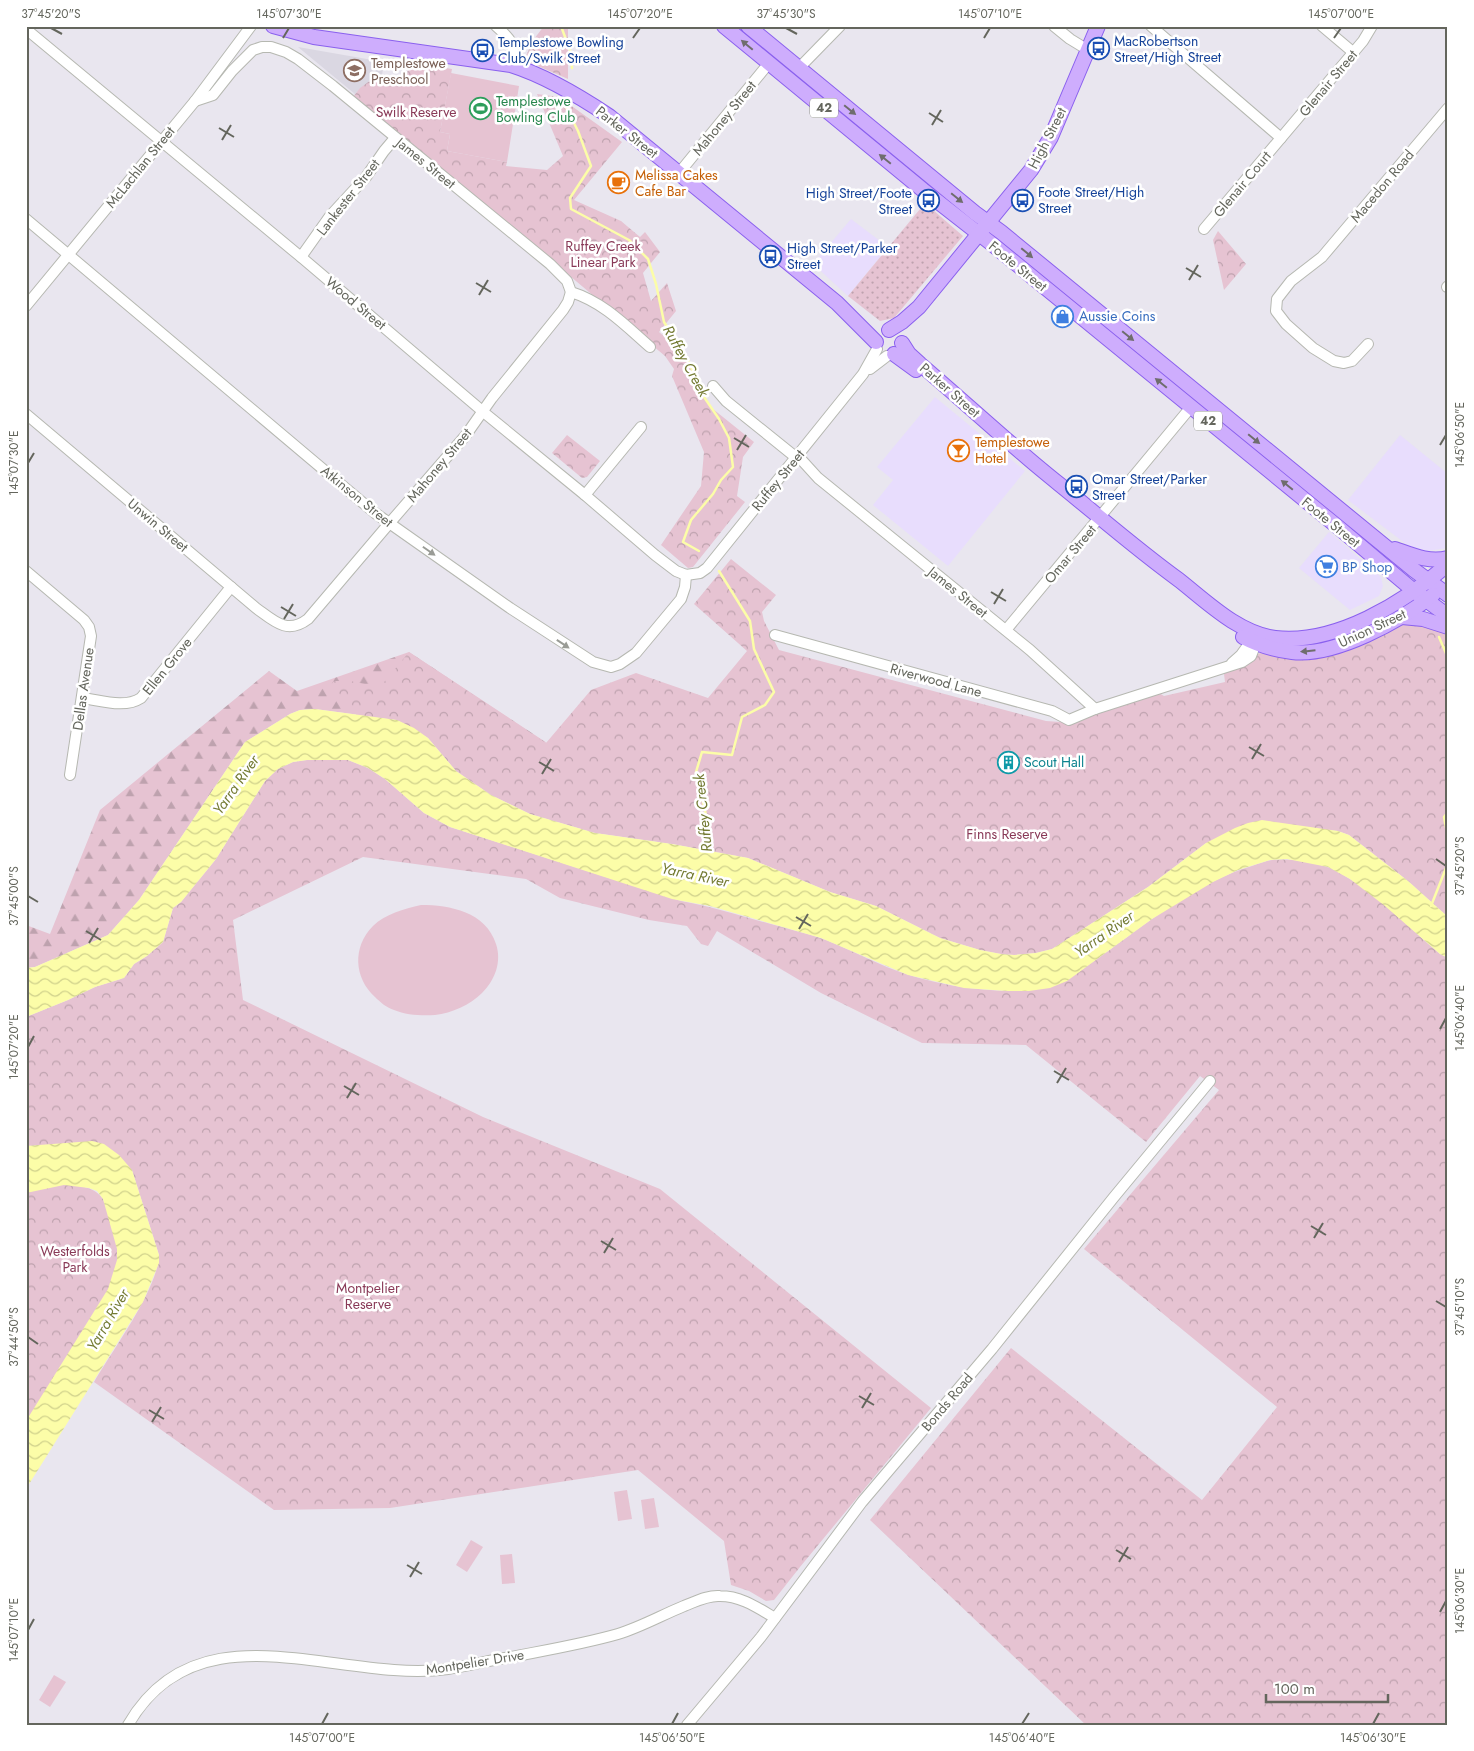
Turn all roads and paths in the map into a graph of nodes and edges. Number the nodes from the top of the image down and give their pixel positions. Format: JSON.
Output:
{"nodes":[{"id":1,"x":251,"y":26,"type":"edge"},
{"id":2,"x":273,"y":26,"type":"edge"},
{"id":3,"x":496,"y":26,"type":"edge"},
{"id":4,"x":724,"y":26,"type":"edge"},
{"id":5,"x":748,"y":26,"type":"edge"},
{"id":6,"x":840,"y":26,"type":"edge"},
{"id":7,"x":1054,"y":26,"type":"edge"},
{"id":8,"x":1098,"y":26,"type":"edge"},
{"id":9,"x":1151,"y":26,"type":"edge"},
{"id":10,"x":1322,"y":26,"type":"edge"},
{"id":11,"x":1372,"y":26,"type":"edge"},
{"id":12,"x":26,"y":29,"type":"edge"},
{"id":13,"x":1088,"y":50,"type":"junction"},
{"id":14,"x":1354,"y":53,"type":"junction"},
{"id":15,"x":768,"y":63,"type":"junction"},
{"id":16,"x":511,"y":65,"type":"junction"},
{"id":17,"x":799,"y":68,"type":"junction"},
{"id":18,"x":195,"y":101,"type":"junction"},
{"id":19,"x":1445,"y":116,"type":"edge"},
{"id":20,"x":395,"y":138,"type":"junction"},
{"id":21,"x":1281,"y":138,"type":"junction"},
{"id":22,"x":162,"y":142,"type":"junction"},
{"id":23,"x":679,"y":173,"type":"junction"},
{"id":24,"x":26,"y":219,"type":"edge"},
{"id":25,"x":989,"y":223,"type":"junction"},
{"id":26,"x":1204,"y":229,"type":"dead end"},
{"id":27,"x":979,"y":235,"type":"junction"},
{"id":28,"x":69,"y":255,"type":"junction"},
{"id":29,"x":301,"y":257,"type":"junction"},
{"id":30,"x":571,"y":292,"type":"junction"},
{"id":31,"x":837,"y":303,"type":"junction"},
{"id":32,"x":26,"y":306,"type":"edge"},
{"id":33,"x":919,"y":307,"type":"junction"},
{"id":34,"x":888,"y":330,"type":"junction"},
{"id":35,"x":1368,"y":344,"type":"dead end"},
{"id":36,"x":650,"y":347,"type":"dead end"},
{"id":37,"x":890,"y":347,"type":"junction"},
{"id":38,"x":713,"y":386,"type":"dead end"},
{"id":39,"x":1191,"y":407,"type":"junction"},
{"id":40,"x":484,"y":411,"type":"junction"},
{"id":41,"x":26,"y":414,"type":"edge"},
{"id":42,"x":641,"y":427,"type":"dead end"},
{"id":43,"x":796,"y":459,"type":"junction"},
{"id":44,"x":584,"y":494,"type":"junction"},
{"id":45,"x":1100,"y":518,"type":"junction"},
{"id":46,"x":390,"y":522,"type":"junction"},
{"id":47,"x":1385,"y":545,"type":"junction"},
{"id":48,"x":1448,"y":558,"type":"edge"},
{"id":49,"x":1448,"y":564,"type":"edge"},
{"id":50,"x":26,"y":572,"type":"edge"},
{"id":51,"x":686,"y":575,"type":"junction"},
{"id":52,"x":1428,"y":580,"type":"junction"},
{"id":53,"x":231,"y":587,"type":"junction"},
{"id":54,"x":1445,"y":589,"type":"edge"},
{"id":55,"x":1414,"y":591,"type":"junction"},
{"id":56,"x":1427,"y":600,"type":"junction"},
{"id":57,"x":1448,"y":616,"type":"edge"},
{"id":58,"x":1402,"y":617,"type":"junction"},
{"id":59,"x":295,"y":627,"type":"joint"},
{"id":60,"x":1448,"y":627,"type":"edge"},
{"id":61,"x":1006,"y":630,"type":"junction"},
{"id":62,"x":775,"y":636,"type":"dead end"},
{"id":63,"x":1254,"y":639,"type":"junction"},
{"id":64,"x":82,"y":698,"type":"junction"},
{"id":65,"x":1095,"y":709,"type":"junction"},
{"id":66,"x":70,"y":775,"type":"dead end"},
{"id":67,"x":1210,"y":1081,"type":"dead end"},
{"id":68,"x":775,"y":1618,"type":"junction"},
{"id":69,"x":128,"y":1725,"type":"edge"},
{"id":70,"x":687,"y":1725,"type":"edge"}],
"edges":[{"from":1,"to":18,"type":"street","name":"McLachlan Street"},
{"from":2,"to":16,"type":"main road","name":"Parker Street"},
{"from":3,"to":16,"type":"street"},
{"from":15,"to":4,"type":"main road","name":"Foote Street","number":"42","one_way":true},
{"from":5,"to":17,"type":"main road","name":"Foote Street","number":"42"},
{"from":6,"to":17,"type":"street"},
{"from":7,"to":13,"type":"street"},
{"from":8,"to":13,"type":"main road","name":"High Street"},
{"from":9,"to":21,"type":"street"},
{"from":10,"to":14,"type":"street"},
{"from":11,"to":14,"type":"street","name":"Glenair Street"},
{"from":12,"to":22,"type":"street","name":"Wood Street"},
{"from":13,"to":25,"type":"main road","name":"High Street"},
{"from":14,"to":21,"type":"street","name":"Glenair Street"},
{"from":15,"to":23,"type":"street","name":"Mahoney Street"},
{"from":27,"to":15,"type":"main road","name":"Foote Street","number":"42","one_way":true},
{"from":16,"to":23,"type":"main road","name":"Parker Street"},
{"from":17,"to":25,"type":"main road","name":"Foote Street","number":"42","one_way":true},
{"from":18,"to":20,"type":"street","name":"James Street"},
{"from":18,"to":22,"type":"street","name":"McLachlan Street"},
{"from":19,"to":35,"type":"street","name":"Macedon Road"},
{"from":20,"to":29,"type":"street","name":"Lankester Street"},
{"from":20,"to":30,"type":"street","name":"James Street"},
{"from":21,"to":26,"type":"street","name":"Glenair Court"},
{"from":22,"to":28,"type":"street","name":"McLachlan Street"},
{"from":22,"to":29,"type":"street","name":"Wood Street"},
{"from":23,"to":31,"type":"main road","name":"Parker Street"},
{"from":24,"to":28,"type":"street","name":"Atkinson Street"},
{"from":25,"to":27,"type":"main road","name":"High Street"},
{"from":25,"to":47,"type":"main road","name":"Foote Street","number":"42","one_way":true},
{"from":27,"to":33,"type":"main road","name":"High Street"},
{"from":39,"to":27,"type":"main road","name":"Foote Street","number":"42","one_way":true},
{"from":28,"to":32,"type":"street","name":"McLachlan Street"},
{"from":28,"to":46,"type":"street","name":"Atkinson Street"},
{"from":29,"to":40,"type":"street","name":"Wood Street"},
{"from":30,"to":36,"type":"street"},
{"from":30,"to":40,"type":"street","name":"Mahoney Street"},
{"from":31,"to":34,"type":"main road","name":"Parker Street"},
{"from":31,"to":37,"type":"main road","name":"Parker Street"},
{"from":33,"to":34,"type":"main road","name":"High Street"},
{"from":33,"to":37,"type":"main road","name":"High Street"},
{"from":34,"to":37,"type":"main road","name":"High Street"},
{"from":37,"to":43,"type":"street","name":"Ruffey Street"},
{"from":37,"to":45,"type":"main road","name":"Parker Street"},
{"from":38,"to":43,"type":"street","name":"James Street"},
{"from":39,"to":45,"type":"street","name":"Omar Street"},
{"from":55,"to":39,"type":"main road","name":"Foote Street","number":"42","one_way":true},
{"from":40,"to":44,"type":"street","name":"Wood Street"},
{"from":40,"to":46,"type":"street","name":"Mahoney Street"},
{"from":41,"to":53,"type":"street","name":"Unwin Street"},
{"from":42,"to":44,"type":"street"},
{"from":43,"to":51,"type":"street","name":"Ruffey Street"},
{"from":43,"to":61,"type":"street","name":"James Street"},
{"from":44,"to":51,"type":"street","name":"Wood Street"},
{"from":45,"to":61,"type":"street","name":"Omar Street"},
{"from":45,"to":63,"type":"main road","name":"Parker Street"},
{"from":46,"to":51,"type":"street","name":"Atkinson Street","one_way":true},
{"from":46,"to":59,"type":"street","name":"Mahoney Street"},
{"from":47,"to":48,"type":"main road","number":"42"},
{"from":47,"to":52,"type":"main road","name":"Foote Street"},
{"from":49,"to":52,"type":"main road","name":"Union Street"},
{"from":50,"to":64,"type":"street","name":"Dellas Avenue"},
{"from":52,"to":54,"type":"main road","name":"Foote Street"},
{"from":52,"to":55,"type":"main road","name":"Union Street"},
{"from":53,"to":59,"type":"street","name":"Unwin Street"},
{"from":53,"to":64,"type":"street","name":"Ellen Grove"},
{"from":54,"to":56,"type":"main road","name":"Union Street"},
{"from":55,"to":56,"type":"main road","name":"Foote Street","number":"42"},
{"from":55,"to":63,"type":"main road","name":"Union Street"},
{"from":56,"to":57,"type":"main road","name":"Foote Street"},
{"from":56,"to":58,"type":"main road","name":"Union Street"},
{"from":58,"to":60,"type":"main road"},
{"from":58,"to":63,"type":"main road","name":"Union Street","one_way":true},
{"from":61,"to":65,"type":"street","name":"James Street"},
{"from":62,"to":65,"type":"street","name":"Riverwood Lane"},
{"from":63,"to":65,"type":"street"},
{"from":64,"to":66,"type":"street","name":"Dellas Avenue"},
{"from":67,"to":68,"type":"street","name":"Bonds Road"},
{"from":68,"to":69,"type":"street","name":"Montpelier Drive"},
{"from":68,"to":70,"type":"street","name":"Bonds Road"}]}
